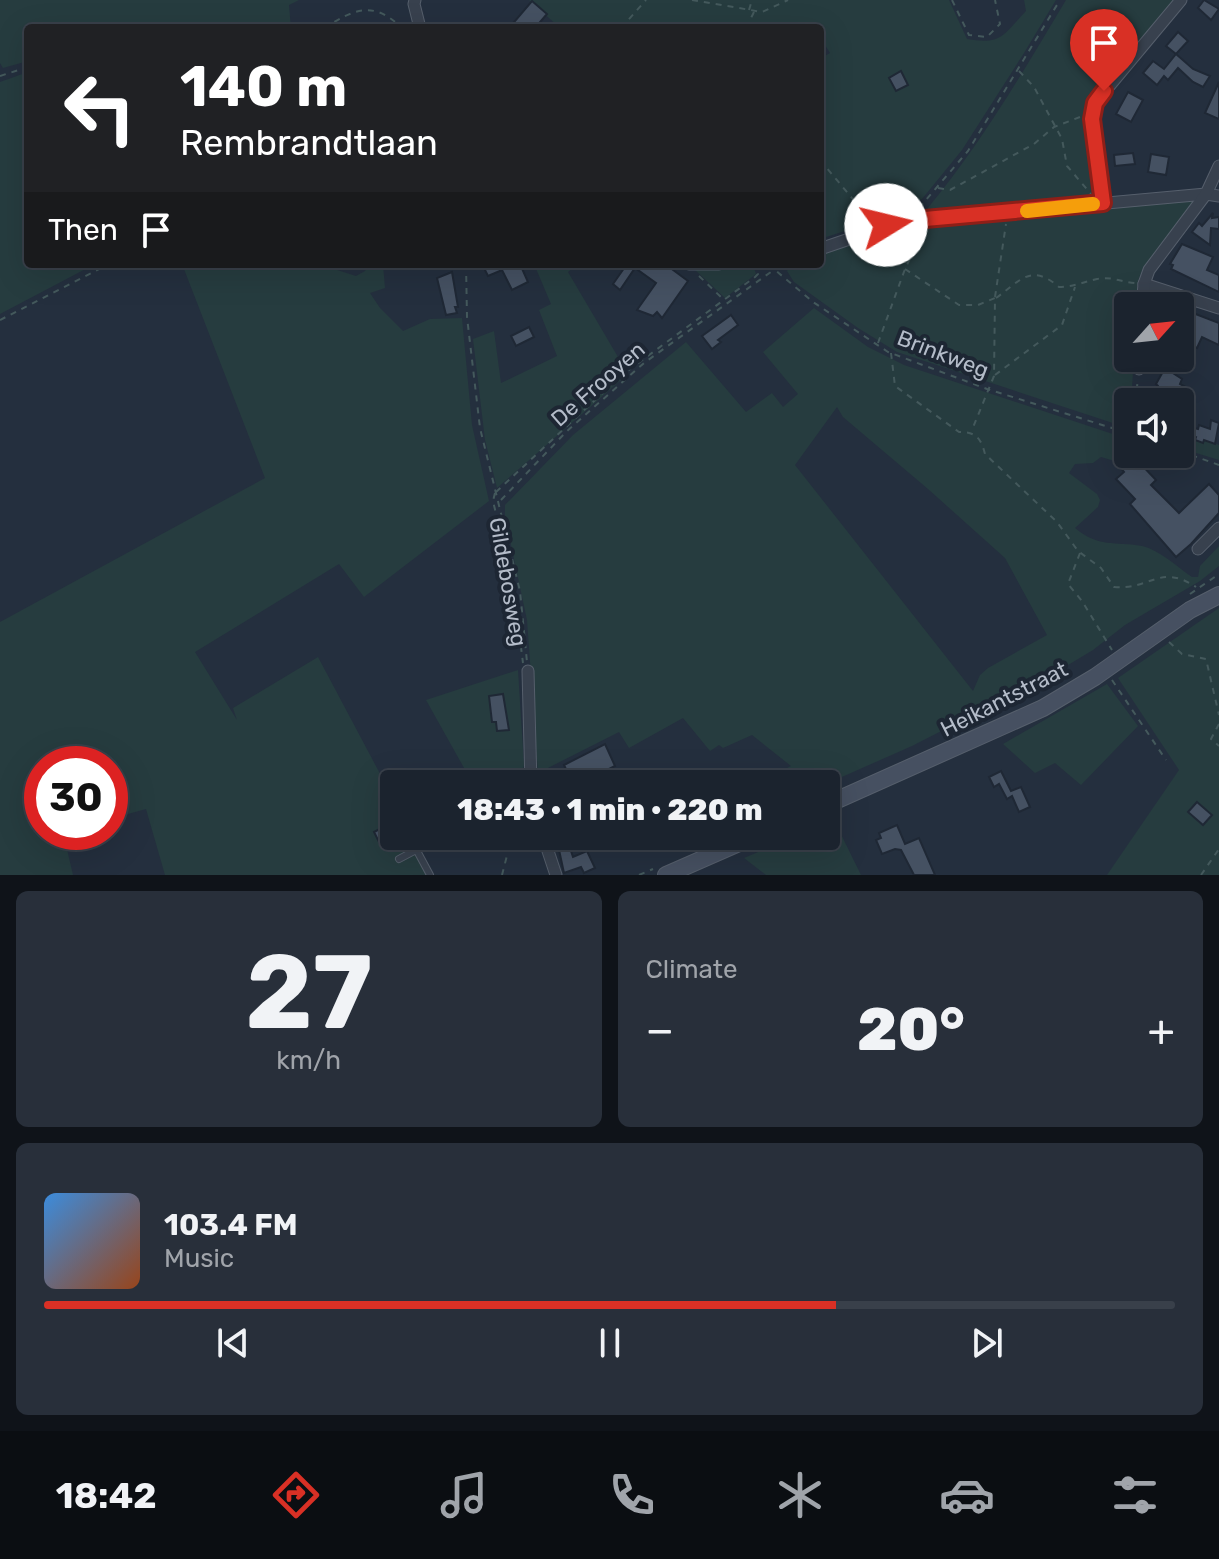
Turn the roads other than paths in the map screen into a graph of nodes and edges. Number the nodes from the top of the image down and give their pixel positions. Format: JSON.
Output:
{"nodes":[{"id":1,"x":415,"y":0,"type":"edge"},
{"id":2,"x":1181,"y":0,"type":"edge"},
{"id":3,"x":419,"y":24,"type":"edge"},
{"id":4,"x":1219,"y":166,"type":"edge"},
{"id":5,"x":1213,"y":195,"type":"edge"},
{"id":6,"x":1101,"y":203,"type":"junction"},
{"id":7,"x":824,"y":248,"type":"edge"},
{"id":8,"x":1144,"y":284,"type":"junction"},
{"id":9,"x":1143,"y":292,"type":"edge"},
{"id":10,"x":1219,"y":308,"type":"edge"},
{"id":11,"x":1219,"y":528,"type":"edge"},
{"id":12,"x":1198,"y":549,"type":"dead end"},
{"id":13,"x":1216,"y":587,"type":"edge"},
{"id":14,"x":528,"y":671,"type":"road end"},
{"id":15,"x":531,"y":770,"type":"edge"},
{"id":16,"x":840,"y":799,"type":"edge"},
{"id":17,"x":416,"y":850,"type":"joint"},
{"id":18,"x":548,"y":850,"type":"edge"},
{"id":19,"x":723,"y":850,"type":"edge"},
{"id":20,"x":399,"y":859,"type":"dead end"},
{"id":21,"x":430,"y":875,"type":"edge"},
{"id":22,"x":556,"y":875,"type":"edge"},
{"id":23,"x":666,"y":875,"type":"edge"}],
"edges":[{"from":1,"to":3,"type":"street"},
{"from":2,"to":6,"type":"street"},
{"from":4,"to":5,"type":"street"},
{"from":5,"to":6,"type":"street"},
{"from":5,"to":8,"type":"street"},
{"from":6,"to":7,"type":"street"},
{"from":8,"to":9,"type":"street"},
{"from":8,"to":10,"type":"street"},
{"from":11,"to":12,"type":"street"},
{"from":13,"to":16,"type":"street","name":"Heikantstraat"},
{"from":14,"to":15,"type":"street","name":"Gildebosweg"},
{"from":17,"to":20,"type":"lane"},
{"from":17,"to":21,"type":"lane"},
{"from":18,"to":22,"type":"street"},
{"from":19,"to":23,"type":"street"}]}
